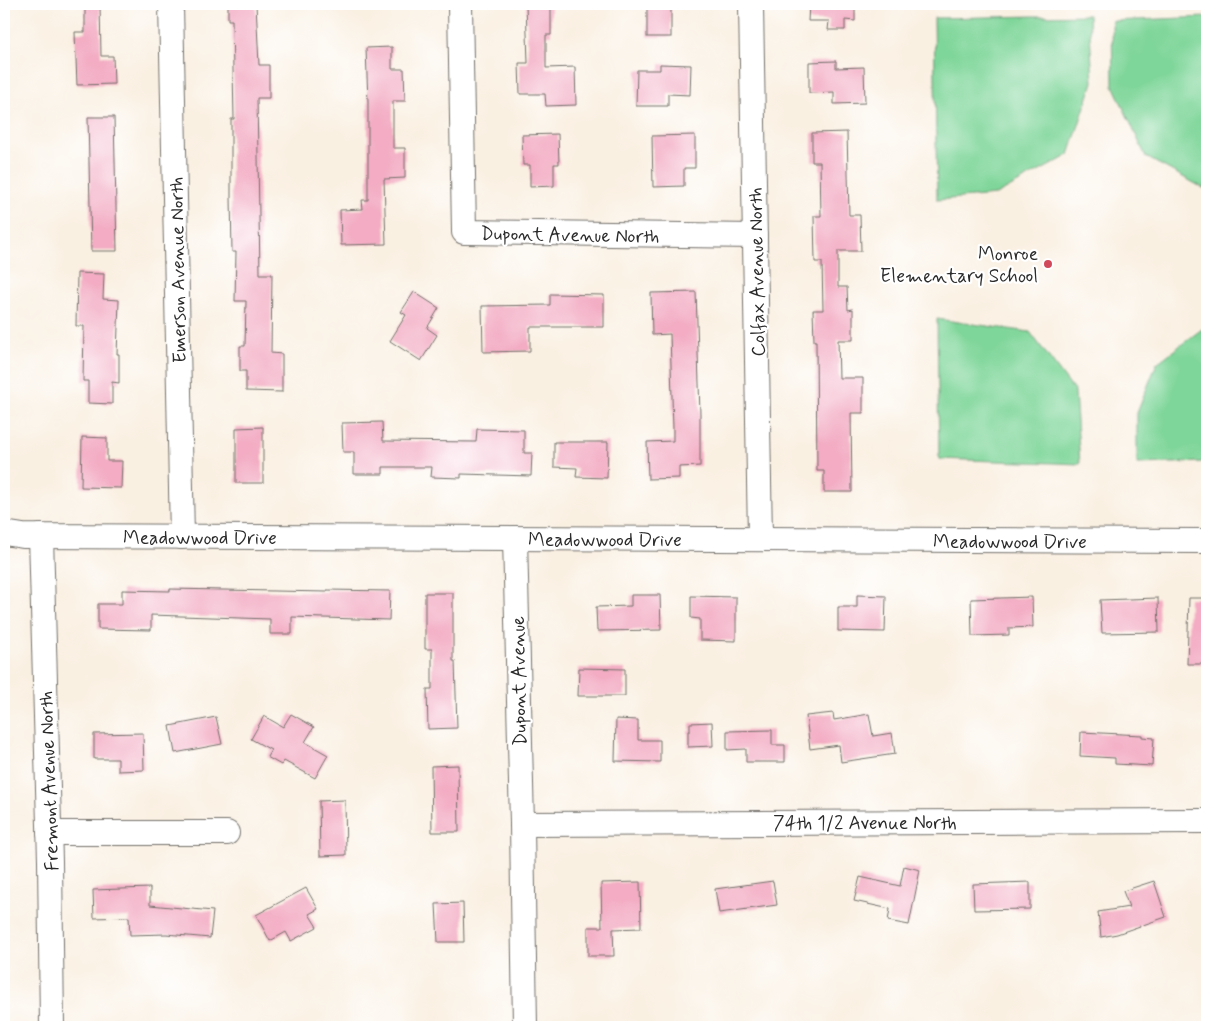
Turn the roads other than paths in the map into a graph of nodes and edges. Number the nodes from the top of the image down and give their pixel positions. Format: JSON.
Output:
{"nodes":[{"id":1,"x":171,"y":4,"type":"edge"},
{"id":2,"x":460,"y":4,"type":"edge"},
{"id":3,"x":751,"y":4,"type":"edge"},
{"id":4,"x":755,"y":236,"type":"junction"},
{"id":5,"x":4,"y":534,"type":"edge"},
{"id":6,"x":41,"y":536,"type":"junction"},
{"id":7,"x":182,"y":537,"type":"junction"},
{"id":8,"x":515,"y":538,"type":"junction"},
{"id":9,"x":760,"y":539,"type":"junction"},
{"id":10,"x":1207,"y":541,"type":"edge"},
{"id":11,"x":1207,"y":821,"type":"edge"},
{"id":12,"x":522,"y":824,"type":"junction"},
{"id":13,"x":49,"y":833,"type":"junction"},
{"id":14,"x":228,"y":833,"type":"dead end"},
{"id":15,"x":52,"y":1027,"type":"edge"},
{"id":16,"x":525,"y":1027,"type":"edge"}],
"edges":[{"from":1,"to":7,"type":"street","name":"Emerson Avenue North"},
{"from":2,"to":4,"type":"street","name":"Dupont Avenue North"},
{"from":3,"to":4,"type":"street","name":"Colfax Avenue North"},
{"from":4,"to":9,"type":"street","name":"Colfax Avenue North"},
{"from":5,"to":6,"type":"street","name":"Meadowwood Drive"},
{"from":6,"to":7,"type":"street","name":"Meadowwood Drive"},
{"from":6,"to":13,"type":"street","name":"Fremont Avenue North"},
{"from":7,"to":8,"type":"street","name":"Meadowwood Drive"},
{"from":8,"to":9,"type":"street","name":"Meadowwood Drive"},
{"from":8,"to":12,"type":"street","name":"Dupont Avenue"},
{"from":9,"to":10,"type":"street","name":"Meadowwood Drive"},
{"from":11,"to":12,"type":"street","name":"74th 1/2 Avenue North"},
{"from":12,"to":16,"type":"street"},
{"from":13,"to":14,"type":"street"},
{"from":13,"to":15,"type":"street","name":"Fremont Avenue North"}]}
